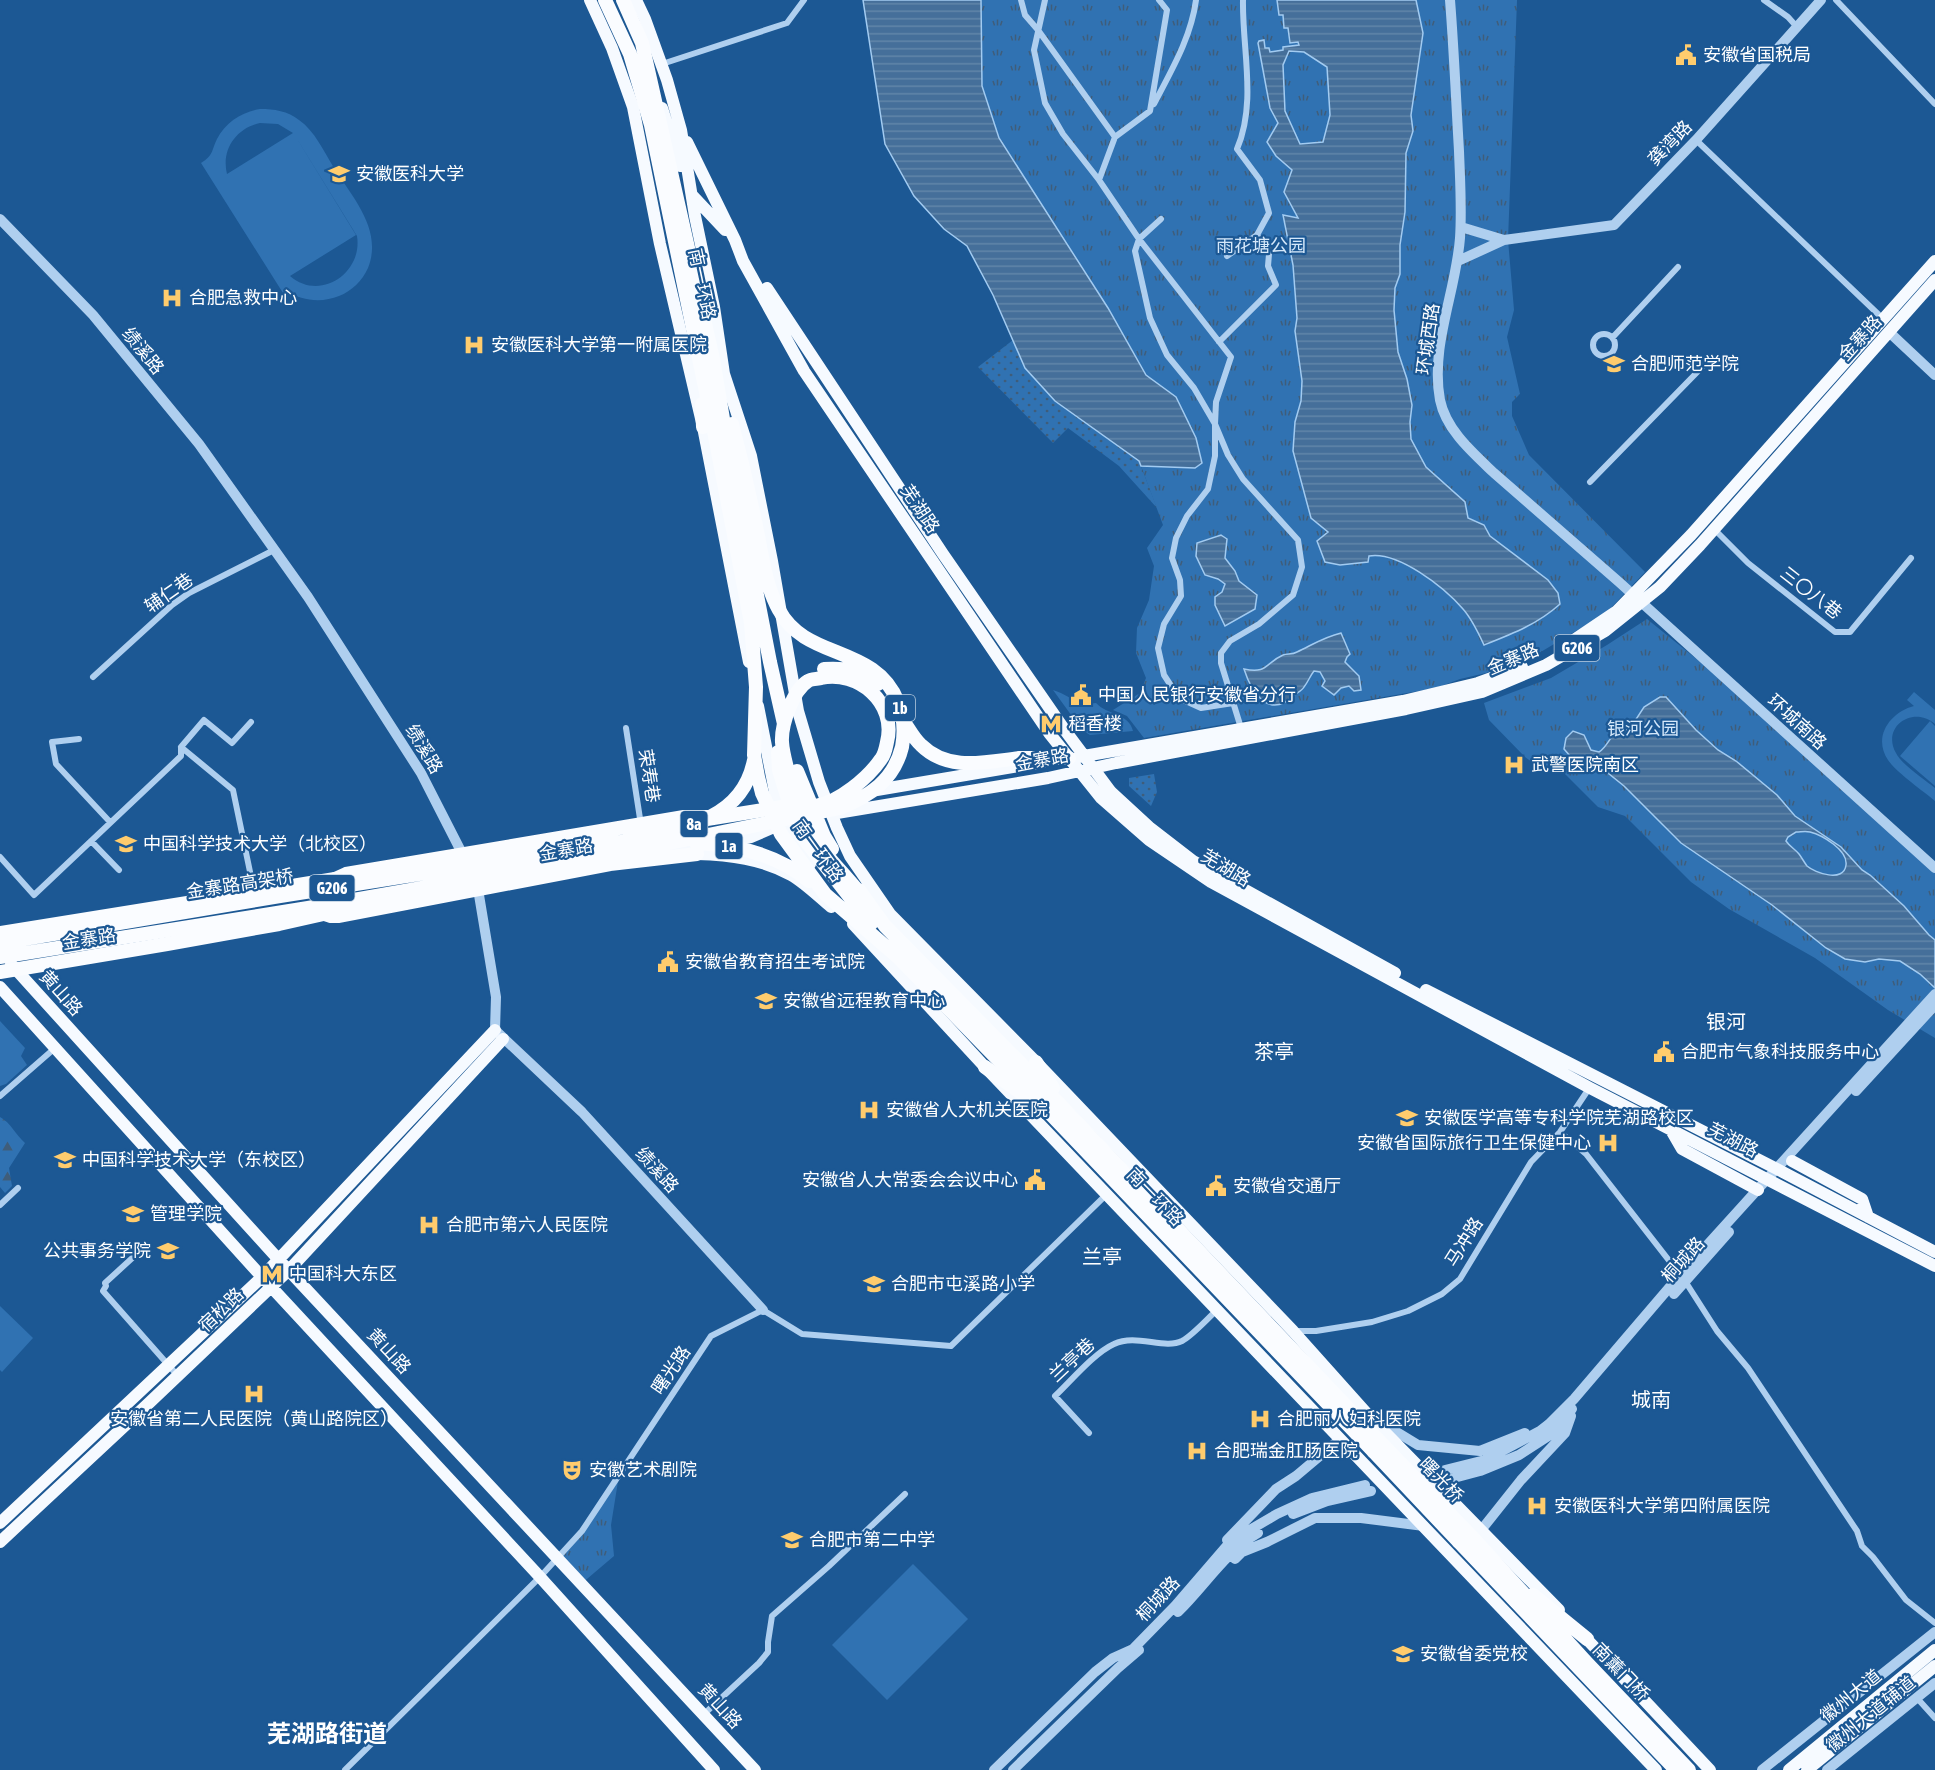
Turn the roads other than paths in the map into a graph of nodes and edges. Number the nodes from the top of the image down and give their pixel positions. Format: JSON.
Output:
{"nodes":[{"id":1,"x":590,"y":0,"type":"edge"},
{"id":2,"x":605,"y":0,"type":"edge"},
{"id":3,"x":623,"y":0,"type":"edge"},
{"id":4,"x":636,"y":0,"type":"edge"},
{"id":5,"x":804,"y":0,"type":"edge"},
{"id":6,"x":1021,"y":0,"type":"edge"},
{"id":7,"x":1045,"y":0,"type":"edge"},
{"id":8,"x":1159,"y":0,"type":"edge"},
{"id":9,"x":1196,"y":0,"type":"edge"},
{"id":10,"x":1243,"y":0,"type":"edge"},
{"id":11,"x":1450,"y":0,"type":"edge"},
{"id":12,"x":1764,"y":0,"type":"edge"},
{"id":13,"x":1821,"y":0,"type":"edge"},
{"id":14,"x":1836,"y":0,"type":"edge"},
{"id":15,"x":1797,"y":27,"type":"junction"},
{"id":16,"x":1038,"y":30,"type":"junction"},
{"id":17,"x":642,"y":43,"type":"junction"},
{"id":18,"x":662,"y":64,"type":"junction"},
{"id":19,"x":1935,"y":104,"type":"edge"},
{"id":20,"x":1150,"y":111,"type":"junction"},
{"id":21,"x":681,"y":130,"type":"junction"},
{"id":22,"x":1115,"y":137,"type":"junction"},
{"id":23,"x":1696,"y":140,"type":"junction"},
{"id":24,"x":1099,"y":180,"type":"junction"},
{"id":25,"x":689,"y":192,"type":"junction"},
{"id":26,"x":0,"y":219,"type":"edge"},
{"id":27,"x":1161,"y":219,"type":"dead end"},
{"id":28,"x":1461,"y":226,"type":"junction"},
{"id":29,"x":1257,"y":235,"type":"junction"},
{"id":30,"x":1139,"y":239,"type":"junction"},
{"id":31,"x":735,"y":240,"type":"junction"},
{"id":32,"x":1504,"y":240,"type":"junction"},
{"id":33,"x":1227,"y":256,"type":"dead end"},
{"id":34,"x":1458,"y":261,"type":"junction"},
{"id":35,"x":1935,"y":261,"type":"edge"},
{"id":36,"x":1678,"y":267,"type":"dead end"},
{"id":37,"x":1935,"y":280,"type":"edge"},
{"id":38,"x":714,"y":307,"type":"junction"},
{"id":39,"x":1878,"y":314,"type":"dead end"},
{"id":40,"x":1889,"y":332,"type":"junction"},
{"id":41,"x":1613,"y":338,"type":"dead end"},
{"id":42,"x":1219,"y":342,"type":"junction"},
{"id":43,"x":1710,"y":359,"type":"dead end"},
{"id":44,"x":707,"y":361,"type":"junction"},
{"id":45,"x":1935,"y":375,"type":"edge"},
{"id":46,"x":1215,"y":424,"type":"junction"},
{"id":47,"x":718,"y":425,"type":"junction"},
{"id":48,"x":1590,"y":482,"type":"dead end"},
{"id":49,"x":1714,"y":529,"type":"junction"},
{"id":50,"x":274,"y":550,"type":"junction"},
{"id":51,"x":1911,"y":558,"type":"dead end"},
{"id":52,"x":1637,"y":599,"type":"junction"},
{"id":53,"x":93,"y":677,"type":"dead end"},
{"id":54,"x":1233,"y":703,"type":"junction"},
{"id":55,"x":759,"y":711,"type":"junction"},
{"id":56,"x":250,"y":722,"type":"dead end"},
{"id":57,"x":627,"y":728,"type":"dead end"},
{"id":58,"x":1241,"y":728,"type":"junction"},
{"id":59,"x":79,"y":739,"type":"dead end"},
{"id":60,"x":181,"y":747,"type":"junction"},
{"id":61,"x":754,"y":755,"type":"junction"},
{"id":62,"x":1084,"y":756,"type":"junction"},
{"id":63,"x":1069,"y":758,"type":"junction"},
{"id":64,"x":1093,"y":768,"type":"junction"},
{"id":65,"x":1079,"y":771,"type":"junction"},
{"id":66,"x":826,"y":800,"type":"junction"},
{"id":67,"x":778,"y":807,"type":"junction"},
{"id":68,"x":831,"y":814,"type":"junction"},
{"id":69,"x":717,"y":817,"type":"junction"},
{"id":70,"x":110,"y":822,"type":"junction"},
{"id":71,"x":783,"y":823,"type":"junction"},
{"id":72,"x":642,"y":830,"type":"junction"},
{"id":73,"x":91,"y":841,"type":"junction"},
{"id":74,"x":599,"y":845,"type":"junction"},
{"id":75,"x":620,"y":853,"type":"junction"},
{"id":76,"x":697,"y":854,"type":"joint"},
{"id":77,"x":0,"y":857,"type":"edge"},
{"id":78,"x":465,"y":859,"type":"junction"},
{"id":79,"x":1935,"y":868,"type":"edge"},
{"id":80,"x":119,"y":870,"type":"dead end"},
{"id":81,"x":478,"y":884,"type":"junction"},
{"id":82,"x":255,"y":892,"type":"junction"},
{"id":83,"x":307,"y":892,"type":"junction"},
{"id":84,"x":825,"y":894,"type":"junction"},
{"id":85,"x":863,"y":897,"type":"junction"},
{"id":86,"x":308,"y":908,"type":"junction"},
{"id":87,"x":336,"y":912,"type":"joint"},
{"id":88,"x":850,"y":921,"type":"junction"},
{"id":89,"x":0,"y":933,"type":"edge"},
{"id":90,"x":0,"y":943,"type":"edge"},
{"id":91,"x":0,"y":955,"type":"edge"},
{"id":92,"x":898,"y":958,"type":"junction"},
{"id":93,"x":15,"y":969,"type":"junction"},
{"id":94,"x":0,"y":972,"type":"edge"},
{"id":95,"x":0,"y":987,"type":"edge"},
{"id":96,"x":1935,"y":994,"type":"edge"},
{"id":97,"x":1935,"y":1005,"type":"edge"},
{"id":98,"x":1911,"y":1024,"type":"junction"},
{"id":99,"x":499,"y":1034,"type":"junction"},
{"id":100,"x":55,"y":1048,"type":"junction"},
{"id":101,"x":985,"y":1067,"type":"junction"},
{"id":102,"x":1028,"y":1072,"type":"junction"},
{"id":103,"x":1597,"y":1076,"type":"junction"},
{"id":104,"x":1590,"y":1088,"type":"junction"},
{"id":105,"x":0,"y":1096,"type":"edge"},
{"id":106,"x":1050,"y":1114,"type":"junction"},
{"id":107,"x":1671,"y":1129,"type":"junction"},
{"id":108,"x":1560,"y":1132,"type":"junction"},
{"id":109,"x":1792,"y":1161,"type":"junction"},
{"id":110,"x":1780,"y":1170,"type":"junction"},
{"id":111,"x":1771,"y":1180,"type":"junction"},
{"id":112,"x":18,"y":1188,"type":"dead end"},
{"id":113,"x":1758,"y":1190,"type":"junction"},
{"id":114,"x":1107,"y":1194,"type":"junction"},
{"id":115,"x":0,"y":1205,"type":"edge"},
{"id":116,"x":1868,"y":1217,"type":"junction"},
{"id":117,"x":141,"y":1250,"type":"dead end"},
{"id":118,"x":1935,"y":1252,"type":"edge"},
{"id":119,"x":279,"y":1260,"type":"junction"},
{"id":120,"x":1935,"y":1266,"type":"edge"},
{"id":121,"x":289,"y":1270,"type":"junction"},
{"id":122,"x":262,"y":1277,"type":"junction"},
{"id":123,"x":1683,"y":1278,"type":"junction"},
{"id":124,"x":271,"y":1287,"type":"junction"},
{"id":125,"x":763,"y":1310,"type":"junction"},
{"id":126,"x":1218,"y":1310,"type":"junction"},
{"id":127,"x":1293,"y":1331,"type":"junction"},
{"id":128,"x":168,"y":1366,"type":"junction"},
{"id":129,"x":178,"y":1377,"type":"junction"},
{"id":130,"x":1571,"y":1406,"type":"junction"},
{"id":131,"x":1370,"y":1416,"type":"junction"},
{"id":132,"x":1089,"y":1433,"type":"dead end"},
{"id":133,"x":1340,"y":1438,"type":"junction"},
{"id":134,"x":1379,"y":1450,"type":"junction"},
{"id":135,"x":1448,"y":1475,"type":"tunnel mouth"},
{"id":136,"x":905,"y":1494,"type":"dead end"},
{"id":137,"x":0,"y":1523,"type":"edge"},
{"id":138,"x":1424,"y":1526,"type":"junction"},
{"id":139,"x":1471,"y":1536,"type":"junction"},
{"id":140,"x":0,"y":1542,"type":"edge"},
{"id":141,"x":1220,"y":1553,"type":"junction"},
{"id":142,"x":557,"y":1559,"type":"junction"},
{"id":143,"x":1499,"y":1567,"type":"junction"},
{"id":144,"x":540,"y":1577,"type":"junction"},
{"id":145,"x":1204,"y":1584,"type":"junction"},
{"id":146,"x":1523,"y":1602,"type":"junction"},
{"id":147,"x":1935,"y":1623,"type":"edge"},
{"id":148,"x":1935,"y":1632,"type":"edge"},
{"id":149,"x":1587,"y":1639,"type":"junction"},
{"id":150,"x":1935,"y":1650,"type":"edge"},
{"id":151,"x":1935,"y":1666,"type":"edge"},
{"id":152,"x":1935,"y":1683,"type":"edge"},
{"id":153,"x":1917,"y":1698,"type":"junction"},
{"id":154,"x":703,"y":1715,"type":"junction"},
{"id":155,"x":1935,"y":1718,"type":"edge"},
{"id":156,"x":345,"y":1770,"type":"edge"},
{"id":157,"x":714,"y":1770,"type":"edge"},
{"id":158,"x":755,"y":1770,"type":"edge"},
{"id":159,"x":994,"y":1770,"type":"edge"},
{"id":160,"x":1013,"y":1770,"type":"edge"},
{"id":161,"x":1656,"y":1770,"type":"edge"},
{"id":162,"x":1676,"y":1770,"type":"edge"},
{"id":163,"x":1689,"y":1770,"type":"edge"},
{"id":164,"x":1710,"y":1770,"type":"edge"},
{"id":165,"x":1762,"y":1770,"type":"edge"},
{"id":166,"x":1789,"y":1770,"type":"edge"},
{"id":167,"x":1807,"y":1770,"type":"edge"},
{"id":168,"x":1827,"y":1770,"type":"edge"}],
"edges":[{"from":1,"to":47,"type":"main road"},
{"from":2,"to":44,"type":"highway","name":"南一环路"},
{"from":3,"to":17,"type":"highway","name":"南一环路"},
{"from":4,"to":18,"type":"main road"},
{"from":5,"to":18,"type":"street"},
{"from":6,"to":16,"type":"street"},
{"from":7,"to":16,"type":"street"},
{"from":8,"to":20,"type":"street"},
{"from":9,"to":20,"type":"street"},
{"from":10,"to":29,"type":"street"},
{"from":11,"to":28,"type":"street","name":"环城西路"},
{"from":12,"to":15,"type":"street"},
{"from":13,"to":15,"type":"street","name":"龚湾路"},
{"from":14,"to":19,"type":"street"},
{"from":15,"to":23,"type":"street","name":"龚湾路"},
{"from":16,"to":22,"type":"street"},
{"from":16,"to":24,"type":"street"},
{"from":17,"to":25,"type":"main road"},
{"from":17,"to":44,"type":"highway","name":"南一环路"},
{"from":18,"to":21,"type":"main road"},
{"from":20,"to":22,"type":"street"},
{"from":21,"to":25,"type":"main road"},
{"from":21,"to":31,"type":"main road","name":"芜湖路"},
{"from":22,"to":24,"type":"street"},
{"from":23,"to":32,"type":"street","name":"龚湾路"},
{"from":23,"to":39,"type":"street"},
{"from":24,"to":30,"type":"street"},
{"from":25,"to":31,"type":"main road"},
{"from":25,"to":38,"type":"main road"},
{"from":26,"to":50,"type":"street","name":"绩溪路"},
{"from":27,"to":30,"type":"street"},
{"from":28,"to":32,"type":"street"},
{"from":28,"to":34,"type":"street","name":"环城西路"},
{"from":29,"to":33,"type":"street"},
{"from":29,"to":42,"type":"street"},
{"from":30,"to":42,"type":"street"},
{"from":30,"to":46,"type":"street"},
{"from":31,"to":62,"type":"main road","name":"芜湖路"},
{"from":31,"to":63,"type":"main road","name":"芜湖路"},
{"from":32,"to":34,"type":"street"},
{"from":34,"to":52,"type":"street","name":"环城西路"},
{"from":35,"to":52,"type":"main road","name":"金寨路"},
{"from":36,"to":41,"type":"street"},
{"from":37,"to":40,"type":"main road","name":"金寨路","number":"G206"},
{"from":38,"to":44,"type":"main road"},
{"from":38,"to":66,"type":"main road"},
{"from":40,"to":45,"type":"street"},
{"from":40,"to":49,"type":"main road","name":"金寨路","number":"G206"},
{"from":42,"to":46,"type":"street"},
{"from":43,"to":48,"type":"street"},
{"from":44,"to":47,"type":"highway","name":"南一环路"},
{"from":44,"to":47,"type":"highway"},
{"from":46,"to":54,"type":"street"},
{"from":46,"to":54,"type":"street"},
{"from":47,"to":55,"type":"main road"},
{"from":47,"to":61,"type":"highway","name":"南一环路","bridge":true},
{"from":47,"to":75,"type":"highway","number":"1b","bridge":true},
{"from":47,"to":85,"type":"highway","name":"南一环路","bridge":true},
{"from":49,"to":51,"type":"street","name":"三〇八巷"},
{"from":49,"to":52,"type":"main road","name":"金寨路","number":"G206"},
{"from":50,"to":53,"type":"street","name":"辅仁巷"},
{"from":50,"to":78,"type":"street","name":"绩溪路"},
{"from":52,"to":58,"type":"main road","name":"金寨路"},
{"from":52,"to":64,"type":"main road","name":"金寨路","number":"G206"},
{"from":52,"to":79,"type":"street","name":"环城南路"},
{"from":54,"to":58,"type":"street"},
{"from":55,"to":67,"type":"main road"},
{"from":55,"to":69,"type":"main road"},
{"from":56,"to":60,"type":"street"},
{"from":57,"to":72,"type":"street","name":"荣寿巷"},
{"from":58,"to":62,"type":"main road","name":"金寨路"},
{"from":59,"to":70,"type":"street"},
{"from":60,"to":70,"type":"street"},
{"from":60,"to":82,"type":"street"},
{"from":61,"to":74,"type":"highway","number":"8a","bridge":true},
{"from":61,"to":84,"type":"highway","name":"南一环路","bridge":true},
{"from":62,"to":63,"type":"main road","name":"金寨路"},
{"from":62,"to":64,"type":"main road","name":"芜湖路"},
{"from":63,"to":65,"type":"main road","name":"芜湖路"},
{"from":63,"to":66,"type":"main road","name":"金寨路"},
{"from":63,"to":92,"type":"highway","bridge":true},
{"from":64,"to":65,"type":"main road","name":"金寨路","number":"G206"},
{"from":64,"to":103,"type":"main road","name":"芜湖路"},
{"from":65,"to":68,"type":"main road","name":"金寨路"},
{"from":65,"to":104,"type":"main road","name":"芜湖路"},
{"from":66,"to":67,"type":"highway"},
{"from":66,"to":68,"type":"main road"},
{"from":67,"to":69,"type":"highway"},
{"from":67,"to":71,"type":"main road"},
{"from":68,"to":71,"type":"main road","name":"金寨路"},
{"from":68,"to":102,"type":"main road"},
{"from":69,"to":72,"type":"highway"},
{"from":69,"to":83,"type":"highway","bridge":true},
{"from":70,"to":73,"type":"street"},
{"from":71,"to":81,"type":"main road","name":"金寨路"},
{"from":71,"to":88,"type":"main road"},
{"from":72,"to":78,"type":"highway"},
{"from":73,"to":77,"type":"street"},
{"from":73,"to":80,"type":"street"},
{"from":74,"to":83,"type":"highway","name":"金寨路高架桥","number":"G206","bridge":true},
{"from":74,"to":85,"type":"highway","name":"金寨路高架桥","number":"G206","bridge":true},
{"from":75,"to":84,"type":"highway","number":"1a","bridge":true},
{"from":75,"to":86,"type":"highway","name":"金寨路高架桥","bridge":true},
{"from":76,"to":86,"type":"highway","bridge":true},
{"from":76,"to":88,"type":"main road"},
{"from":78,"to":81,"type":"street","name":"绩溪路"},
{"from":78,"to":82,"type":"highway"},
{"from":81,"to":87,"type":"main road","name":"金寨路"},
{"from":81,"to":99,"type":"street","name":"绩溪路"},
{"from":82,"to":89,"type":"highway"},
{"from":83,"to":90,"type":"highway","name":"金寨路高架桥","number":"G206","bridge":true},
{"from":84,"to":92,"type":"highway","name":"南一环路","bridge":true},
{"from":85,"to":102,"type":"highway","name":"南一环路","bridge":true},
{"from":86,"to":91,"type":"highway","name":"金寨路高架桥","bridge":true},
{"from":87,"to":93,"type":"highway","name":"金寨路"},
{"from":88,"to":101,"type":"main road"},
{"from":91,"to":93,"type":"main road","name":"黄山路"},
{"from":92,"to":102,"type":"highway","name":"南一环路","bridge":true},
{"from":93,"to":94,"type":"highway","name":"金寨路"},
{"from":93,"to":119,"type":"main road","name":"黄山路"},
{"from":95,"to":100,"type":"main road"},
{"from":96,"to":98,"type":"street"},
{"from":97,"to":98,"type":"street"},
{"from":98,"to":109,"type":"street","name":"桐城路"},
{"from":98,"to":110,"type":"street","name":"桐城路"},
{"from":99,"to":119,"type":"main road","name":"宿松路"},
{"from":99,"to":121,"type":"main road","name":"宿松路"},
{"from":99,"to":125,"type":"street","name":"绩溪路"},
{"from":100,"to":105,"type":"street"},
{"from":100,"to":122,"type":"main road"},
{"from":101,"to":106,"type":"highway"},
{"from":101,"to":114,"type":"main road"},
{"from":102,"to":106,"type":"highway","name":"南一环路"},
{"from":102,"to":127,"type":"main road"},
{"from":102,"to":134,"type":"highway","name":"南一环路"},
{"from":103,"to":104,"type":"street","name":"马冲路"},
{"from":103,"to":110,"type":"main road","name":"芜湖路"},
{"from":104,"to":107,"type":"main road","name":"芜湖路"},
{"from":104,"to":108,"type":"street","name":"马冲路"},
{"from":106,"to":134,"type":"highway","name":"南一环路"},
{"from":107,"to":111,"type":"main road","name":"芜湖路"},
{"from":107,"to":113,"type":"main road"},
{"from":108,"to":123,"type":"street"},
{"from":108,"to":127,"type":"street","name":"马冲路"},
{"from":109,"to":110,"type":"street","name":"桐城路"},
{"from":109,"to":116,"type":"main road"},
{"from":110,"to":111,"type":"street","name":"桐城路"},
{"from":110,"to":116,"type":"main road","name":"芜湖路"},
{"from":111,"to":113,"type":"street","name":"桐城路"},
{"from":111,"to":120,"type":"main road","name":"芜湖路"},
{"from":111,"to":123,"type":"street","name":"桐城路"},
{"from":112,"to":115,"type":"street"},
{"from":113,"to":123,"type":"street","name":"桐城路"},
{"from":114,"to":125,"type":"street"},
{"from":114,"to":126,"type":"main road"},
{"from":116,"to":118,"type":"main road","name":"芜湖路"},
{"from":117,"to":128,"type":"street"},
{"from":119,"to":121,"type":"main road","name":"黄山路"},
{"from":119,"to":122,"type":"main road","name":"宿松路"},
{"from":121,"to":124,"type":"main road","name":"宿松路"},
{"from":121,"to":142,"type":"main road","name":"黄山路"},
{"from":122,"to":124,"type":"main road"},
{"from":122,"to":128,"type":"main road","name":"宿松路"},
{"from":123,"to":130,"type":"street","name":"桐城路"},
{"from":123,"to":147,"type":"street"},
{"from":124,"to":129,"type":"main road","name":"宿松路"},
{"from":124,"to":144,"type":"main road"},
{"from":125,"to":142,"type":"street","name":"曙光路"},
{"from":126,"to":132,"type":"street","name":"兰亭巷"},
{"from":126,"to":133,"type":"main road"},
{"from":127,"to":131,"type":"main road"},
{"from":128,"to":129,"type":"street"},
{"from":128,"to":137,"type":"main road","name":"宿松路"},
{"from":129,"to":140,"type":"main road","name":"宿松路"},
{"from":130,"to":131,"type":"street"},
{"from":130,"to":135,"type":"street","name":"桐城路"},
{"from":130,"to":139,"type":"street"},
{"from":131,"to":139,"type":"main road"},
{"from":133,"to":138,"type":"main road"},
{"from":133,"to":141,"type":"street"},
{"from":134,"to":139,"type":"highway","name":"曙光桥","bridge":true},
{"from":136,"to":154,"type":"street"},
{"from":138,"to":145,"type":"street"},
{"from":138,"to":161,"type":"main road"},
{"from":139,"to":143,"type":"highway"},
{"from":139,"to":146,"type":"highway"},
{"from":139,"to":149,"type":"main road"},
{"from":141,"to":145,"type":"street","name":"桐城路"},
{"from":141,"to":159,"type":"street","name":"桐城路"},
{"from":142,"to":144,"type":"street","name":"曙光路"},
{"from":142,"to":154,"type":"main road","name":"黄山路"},
{"from":143,"to":146,"type":"highway"},
{"from":143,"to":149,"type":"highway"},
{"from":144,"to":156,"type":"street","name":"曙光路"},
{"from":144,"to":157,"type":"main road"},
{"from":145,"to":160,"type":"street","name":"桐城路"},
{"from":146,"to":162,"type":"highway","name":"南薰门桥"},
{"from":146,"to":163,"type":"highway","name":"南薰门桥"},
{"from":148,"to":165,"type":"street","name":"徽州大道辅道"},
{"from":149,"to":164,"type":"main road"},
{"from":150,"to":166,"type":"main road","name":"徽州大道"},
{"from":151,"to":167,"type":"main road","name":"徽州大道"},
{"from":152,"to":153,"type":"street","name":"徽州大道辅道"},
{"from":153,"to":155,"type":"street"},
{"from":153,"to":168,"type":"street","name":"徽州大道辅道"},
{"from":154,"to":158,"type":"main road","name":"黄山路"}]}
